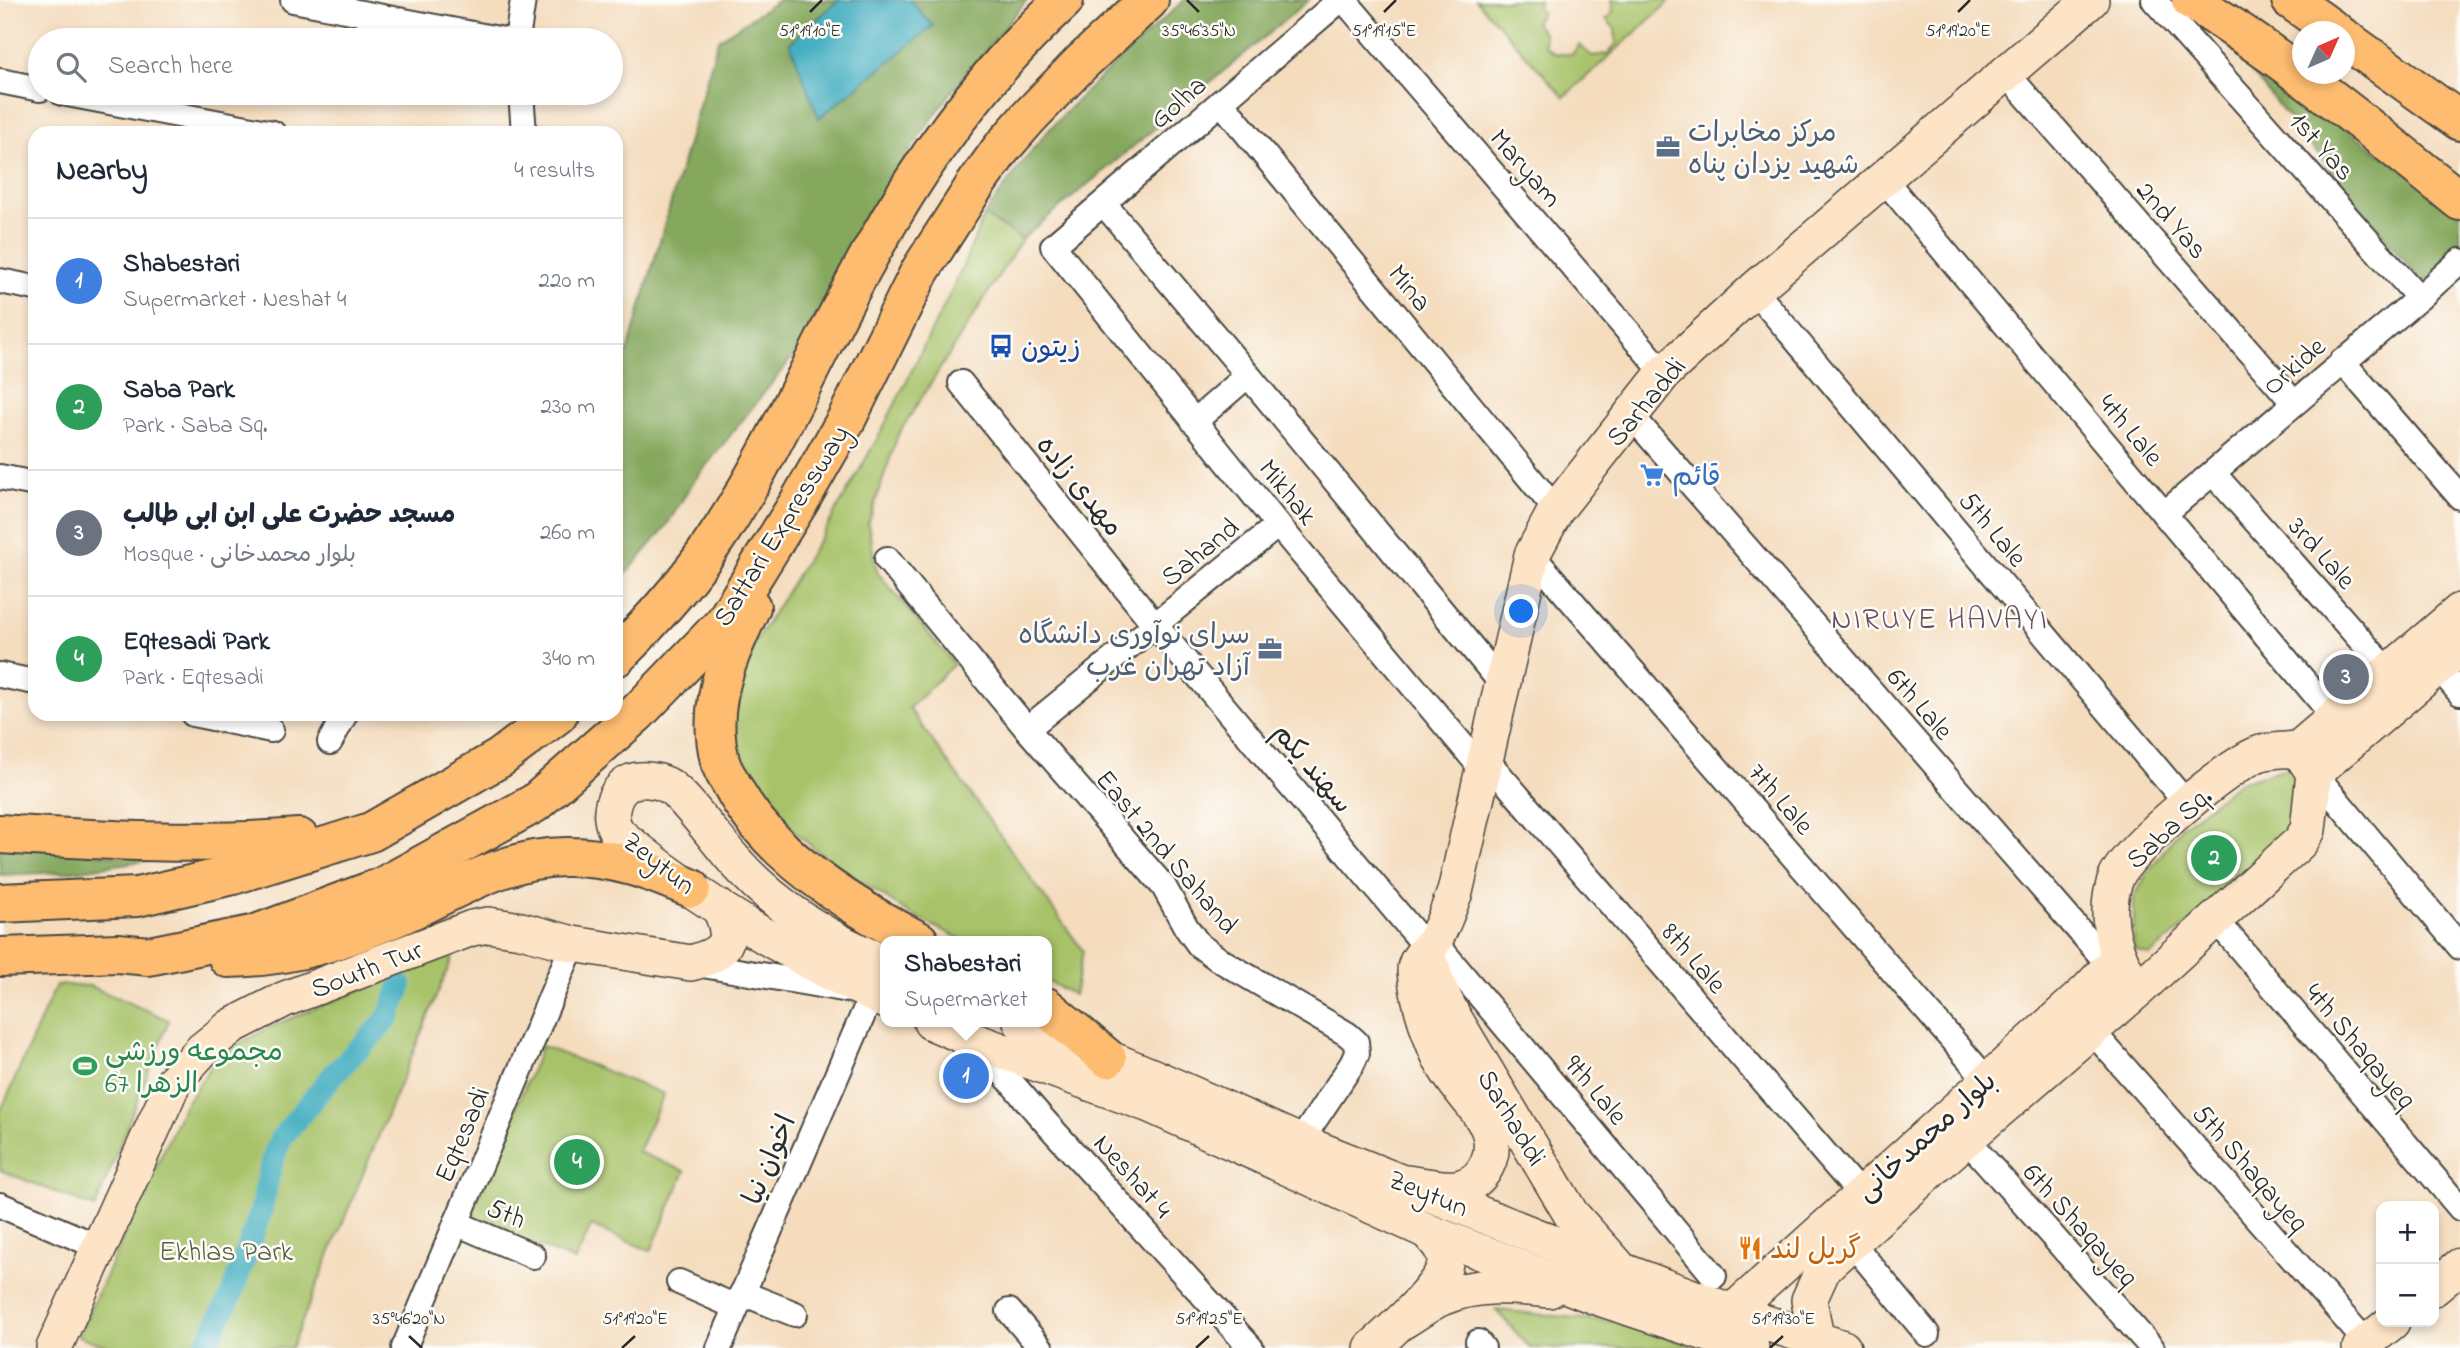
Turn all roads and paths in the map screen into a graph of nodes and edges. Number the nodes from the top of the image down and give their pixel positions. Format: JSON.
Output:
{"nodes":[{"id":1,"x":293,"y":0,"type":"edge"},
{"id":2,"x":523,"y":0,"type":"edge"},
{"id":3,"x":1064,"y":0,"type":"edge"},
{"id":4,"x":1149,"y":0,"type":"edge"},
{"id":5,"x":1342,"y":0,"type":"edge"},
{"id":6,"x":2091,"y":0,"type":"edge"},
{"id":7,"x":2154,"y":0,"type":"edge"},
{"id":8,"x":2191,"y":0,"type":"edge"},
{"id":9,"x":2291,"y":0,"type":"edge"},
{"id":10,"x":2321,"y":21,"type":"edge"},
{"id":11,"x":441,"y":28,"type":"edge"},
{"id":12,"x":519,"y":28,"type":"edge"},
{"id":13,"x":2355,"y":46,"type":"edge"},
{"id":14,"x":2007,"y":74,"type":"junction"},
{"id":15,"x":0,"y":81,"type":"edge"},
{"id":16,"x":28,"y":87,"type":"edge"},
{"id":17,"x":1221,"y":102,"type":"junction"},
{"id":18,"x":125,"y":105,"type":"edge"},
{"id":19,"x":522,"y":105,"type":"edge"},
{"id":20,"x":2460,"y":121,"type":"edge"},
{"id":21,"x":236,"y":126,"type":"edge"},
{"id":22,"x":523,"y":126,"type":"edge"},
{"id":23,"x":1883,"y":178,"type":"junction"},
{"id":24,"x":2460,"y":201,"type":"edge"},
{"id":25,"x":1104,"y":204,"type":"junction"},
{"id":26,"x":1053,"y":246,"type":"joint"},
{"id":27,"x":2460,"y":261,"type":"edge"},
{"id":28,"x":0,"y":281,"type":"edge"},
{"id":29,"x":28,"y":287,"type":"edge"},
{"id":30,"x":1755,"y":290,"type":"junction"},
{"id":31,"x":2419,"y":298,"type":"junction"},
{"id":32,"x":2342,"y":361,"type":"junction"},
{"id":33,"x":1664,"y":373,"type":"junction"},
{"id":34,"x":1248,"y":375,"type":"junction"},
{"id":35,"x":961,"y":383,"type":"dead end"},
{"id":36,"x":2294,"y":403,"type":"junction"},
{"id":37,"x":1631,"y":415,"type":"junction"},
{"id":38,"x":1194,"y":422,"type":"junction"},
{"id":39,"x":2213,"y":473,"type":"junction"},
{"id":40,"x":0,"y":477,"type":"edge"},
{"id":41,"x":28,"y":483,"type":"edge"},
{"id":42,"x":2460,"y":497,"type":"edge"},
{"id":43,"x":799,"y":502,"type":"junction"},
{"id":44,"x":1556,"y":510,"type":"junction"},
{"id":45,"x":2164,"y":514,"type":"junction"},
{"id":46,"x":1279,"y":525,"type":"junction"},
{"id":47,"x":1532,"y":555,"type":"junction"},
{"id":48,"x":887,"y":559,"type":"dead end"},
{"id":49,"x":680,"y":587,"type":"junction"},
{"id":50,"x":2460,"y":611,"type":"edge"},
{"id":51,"x":1155,"y":625,"type":"junction"},
{"id":52,"x":623,"y":630,"type":"edge"},
{"id":53,"x":623,"y":649,"type":"edge"},
{"id":54,"x":2453,"y":669,"type":"edge"},
{"id":55,"x":2389,"y":672,"type":"junction"},
{"id":56,"x":0,"y":676,"type":"edge"},
{"id":57,"x":28,"y":681,"type":"edge"},
{"id":58,"x":1502,"y":684,"type":"junction"},
{"id":59,"x":2335,"y":718,"type":"junction"},
{"id":60,"x":227,"y":721,"type":"edge"},
{"id":61,"x":341,"y":721,"type":"edge"},
{"id":62,"x":549,"y":721,"type":"edge"},
{"id":63,"x":1027,"y":729,"type":"junction"},
{"id":64,"x":271,"y":730,"type":"dead end"},
{"id":65,"x":330,"y":742,"type":"dead end"},
{"id":66,"x":2306,"y":761,"type":"junction"},
{"id":67,"x":1484,"y":764,"type":"junction"},
{"id":68,"x":2188,"y":804,"type":"junction"},
{"id":69,"x":0,"y":818,"type":"edge"},
{"id":70,"x":371,"y":832,"type":"junction"},
{"id":71,"x":0,"y":834,"type":"edge"},
{"id":72,"x":95,"y":840,"type":"junction"},
{"id":73,"x":705,"y":897,"type":"junction"},
{"id":74,"x":0,"y":903,"type":"edge"},
{"id":75,"x":2216,"y":920,"type":"junction"},
{"id":76,"x":911,"y":936,"type":"edge"},
{"id":77,"x":573,"y":944,"type":"junction"},
{"id":78,"x":1430,"y":944,"type":"junction"},
{"id":79,"x":2460,"y":947,"type":"edge"},
{"id":80,"x":0,"y":957,"type":"edge"},
{"id":81,"x":149,"y":957,"type":"junction"},
{"id":82,"x":2114,"y":962,"type":"junction"},
{"id":83,"x":691,"y":963,"type":"junction"},
{"id":84,"x":880,"y":986,"type":"edge"},
{"id":85,"x":880,"y":987,"type":"edge"},
{"id":86,"x":880,"y":987,"type":"edge"},
{"id":87,"x":880,"y":989,"type":"edge"},
{"id":88,"x":2139,"y":989,"type":"junction"},
{"id":89,"x":1052,"y":1012,"type":"edge"},
{"id":90,"x":943,"y":1027,"type":"edge"},
{"id":91,"x":1033,"y":1027,"type":"edge"},
{"id":92,"x":2091,"y":1030,"type":"junction"},
{"id":93,"x":975,"y":1041,"type":"junction"},
{"id":94,"x":1107,"y":1058,"type":"junction"},
{"id":95,"x":1987,"y":1080,"type":"junction"},
{"id":96,"x":1966,"y":1139,"type":"junction"},
{"id":97,"x":1300,"y":1142,"type":"junction"},
{"id":98,"x":1407,"y":1183,"type":"junction"},
{"id":99,"x":1860,"y":1194,"type":"junction"},
{"id":100,"x":0,"y":1205,"type":"edge"},
{"id":101,"x":2460,"y":1208,"type":"edge"},
{"id":102,"x":456,"y":1223,"type":"junction"},
{"id":103,"x":1427,"y":1231,"type":"junction"},
{"id":104,"x":1834,"y":1246,"type":"junction"},
{"id":105,"x":99,"y":1247,"type":"junction"},
{"id":106,"x":533,"y":1256,"type":"dead end"},
{"id":107,"x":2460,"y":1266,"type":"edge"},
{"id":108,"x":1623,"y":1271,"type":"junction"},
{"id":109,"x":1714,"y":1276,"type":"dead end"},
{"id":110,"x":679,"y":1282,"type":"dead end"},
{"id":111,"x":2439,"y":1283,"type":"edge"},
{"id":112,"x":1595,"y":1297,"type":"junction"},
{"id":113,"x":739,"y":1300,"type":"junction"},
{"id":114,"x":1009,"y":1311,"type":"dead end"},
{"id":115,"x":1731,"y":1312,"type":"junction"},
{"id":116,"x":795,"y":1314,"type":"dead end"},
{"id":117,"x":1403,"y":1321,"type":"junction"},
{"id":118,"x":1927,"y":1334,"type":"dead end"},
{"id":119,"x":2373,"y":1338,"type":"edge"},
{"id":120,"x":1829,"y":1343,"type":"edge"},
{"id":121,"x":54,"y":1348,"type":"edge"},
{"id":122,"x":404,"y":1348,"type":"edge"},
{"id":123,"x":719,"y":1348,"type":"edge"},
{"id":124,"x":1041,"y":1348,"type":"edge"},
{"id":125,"x":1251,"y":1348,"type":"edge"},
{"id":126,"x":1372,"y":1348,"type":"edge"},
{"id":127,"x":1751,"y":1348,"type":"edge"},
{"id":128,"x":2152,"y":1348,"type":"edge"}],
"edges":[{"from":1,"to":11,"type":"street"},
{"from":2,"to":12,"type":"street"},
{"from":3,"to":49,"type":"main road","name":"Sattari Expressway"},
{"from":4,"to":43,"type":"main road","name":"Sattari Expressway"},
{"from":5,"to":17,"type":"street","name":"Golha"},
{"from":5,"to":33,"type":"street","name":"Maryam"},
{"from":6,"to":14,"type":"street","name":"Sarhaddi"},
{"from":7,"to":31,"type":"street","name":"1st Yas"},
{"from":8,"to":24,"type":"main road"},
{"from":9,"to":10,"type":"main road"},
{"from":13,"to":20,"type":"main road"},
{"from":14,"to":23,"type":"street","name":"Sarhaddi"},
{"from":14,"to":36,"type":"street","name":"2nd Yas"},
{"from":15,"to":16,"type":"street"},
{"from":17,"to":25,"type":"street","name":"Golha"},
{"from":17,"to":44,"type":"street","name":"Mina"},
{"from":18,"to":21,"type":"street"},
{"from":19,"to":22,"type":"street"},
{"from":23,"to":30,"type":"street","name":"Sarhaddi"},
{"from":23,"to":45,"type":"street","name":"4th Lale"},
{"from":25,"to":26,"type":"street","name":"Golha"},
{"from":25,"to":34,"type":"street","name":"Mikhak"},
{"from":26,"to":38,"type":"street","name":"Mikhak"},
{"from":27,"to":31,"type":"street","name":"Orkide"},
{"from":28,"to":29,"type":"street"},
{"from":30,"to":33,"type":"street","name":"Sarhaddi"},
{"from":30,"to":68,"type":"street","name":"5th Lale"},
{"from":31,"to":32,"type":"street","name":"Orkide"},
{"from":32,"to":36,"type":"street","name":"Orkide"},
{"from":32,"to":42,"type":"street"},
{"from":33,"to":37,"type":"street","name":"Sarhaddi"},
{"from":34,"to":38,"type":"street"},
{"from":34,"to":58,"type":"street","name":"Mikhak"},
{"from":35,"to":51,"type":"street","name":"مهدی زاده"},
{"from":36,"to":39,"type":"street","name":"Orkide"},
{"from":37,"to":44,"type":"street","name":"Sarhaddi"},
{"from":37,"to":82,"type":"street","name":"6th Lale"},
{"from":38,"to":46,"type":"street","name":"Mikhak"},
{"from":39,"to":45,"type":"street","name":"Orkide"},
{"from":39,"to":55,"type":"street","name":"3rd Lale"},
{"from":40,"to":41,"type":"street"},
{"from":43,"to":76,"type":"main road"},
{"from":43,"to":81,"type":"main road","name":"Sattari Expressway"},
{"from":44,"to":47,"type":"street","name":"Sarhaddi"},
{"from":45,"to":59,"type":"street","name":"4th Lale"},
{"from":46,"to":51,"type":"street","name":"Sahand"},
{"from":46,"to":67,"type":"street","name":"Mikhak"},
{"from":47,"to":58,"type":"street","name":"Sarhaddi"},
{"from":47,"to":95,"type":"street","name":"7th Lale"},
{"from":48,"to":63,"type":"street"},
{"from":49,"to":52,"type":"main road"},
{"from":49,"to":53,"type":"main road","name":"Sattari Expressway"},
{"from":50,"to":55,"type":"street"},
{"from":51,"to":63,"type":"street","name":"Sahand"},
{"from":51,"to":78,"type":"street","name":"سهند يكم"},
{"from":54,"to":66,"type":"street"},
{"from":55,"to":59,"type":"street"},
{"from":56,"to":57,"type":"street"},
{"from":58,"to":67,"type":"street","name":"Sarhaddi"},
{"from":59,"to":66,"type":"street"},
{"from":60,"to":64,"type":"street"},
{"from":61,"to":65,"type":"street"},
{"from":62,"to":70,"type":"main road"},
{"from":63,"to":97,"type":"street","name":"East 2nd Sahand"},
{"from":66,"to":68,"type":"street","name":"Saba Sq."},
{"from":66,"to":75,"type":"street"},
{"from":66,"to":79,"type":"street"},
{"from":67,"to":78,"type":"street","name":"Sarhaddi"},
{"from":67,"to":99,"type":"street","name":"8th Lale"},
{"from":68,"to":82,"type":"street","name":"Saba Sq."},
{"from":69,"to":72,"type":"street"},
{"from":70,"to":72,"type":"main road"},
{"from":70,"to":74,"type":"main road"},
{"from":71,"to":72,"type":"main road"},
{"from":73,"to":81,"type":"main road"},
{"from":73,"to":83,"type":"street"},
{"from":73,"to":84,"type":"street","name":"Zeytun"},
{"from":73,"to":85,"type":"street","name":"Zeytun"},
{"from":75,"to":88,"type":"street"},
{"from":75,"to":101,"type":"street","name":"4th Shaqayeq"},
{"from":77,"to":83,"type":"street","name":"South Tur"},
{"from":77,"to":102,"type":"street","name":"Eqtesadi"},
{"from":77,"to":105,"type":"street","name":"South Tur"},
{"from":78,"to":98,"type":"street","name":"Sarhaddi"},
{"from":78,"to":108,"type":"street","name":"Sarhaddi"},
{"from":78,"to":109,"type":"street","name":"9th Lale"},
{"from":80,"to":81,"type":"main road","name":"Sattari Expressway"},
{"from":82,"to":88,"type":"street","name":"Saba Sq."},
{"from":82,"to":95,"type":"street","name":"بلوار محمدخانی"},
{"from":83,"to":86,"type":"street","name":"South Tur"},
{"from":87,"to":113,"type":"street","name":"اخوان نیا"},
{"from":88,"to":92,"type":"street","name":"بلوار محمدخانی"},
{"from":89,"to":94,"type":"main road"},
{"from":90,"to":93,"type":"street","name":"Zeytun"},
{"from":91,"to":94,"type":"street","name":"Zeytun"},
{"from":92,"to":96,"type":"street","name":"بلوار محمدخانی"},
{"from":92,"to":119,"type":"street","name":"5th Shaqayeq"},
{"from":93,"to":103,"type":"street","name":"Zeytun"},
{"from":93,"to":125,"type":"street","name":"Neshat 4"},
{"from":94,"to":97,"type":"street","name":"Zeytun"},
{"from":95,"to":99,"type":"street","name":"بلوار محمدخانی"},
{"from":96,"to":104,"type":"street","name":"بلوار محمدخانی"},
{"from":96,"to":128,"type":"street","name":"6th Shaqayeq"},
{"from":97,"to":98,"type":"street","name":"Zeytun"},
{"from":98,"to":108,"type":"street","name":"Zeytun"},
{"from":99,"to":104,"type":"street","name":"بلوار محمدخانی"},
{"from":100,"to":105,"type":"street"},
{"from":102,"to":106,"type":"street","name":"5th"},
{"from":102,"to":122,"type":"street","name":"Eqtesadi"},
{"from":103,"to":112,"type":"street","name":"Zeytun"},
{"from":103,"to":117,"type":"street"},
{"from":104,"to":115,"type":"street","name":"بلوار محمدخانی"},
{"from":104,"to":118,"type":"street"},
{"from":104,"to":120,"type":"street","name":"بلوار محمدخانی"},
{"from":105,"to":121,"type":"street","name":"South Tur"},
{"from":107,"to":111,"type":"street"},
{"from":108,"to":115,"type":"street","name":"Zeytun"},
{"from":110,"to":113,"type":"street"},
{"from":112,"to":117,"type":"street"},
{"from":112,"to":127,"type":"street","name":"Zeytun"},
{"from":113,"to":116,"type":"street"},
{"from":113,"to":123,"type":"street","name":"اخوان نیا"},
{"from":114,"to":124,"type":"street"},
{"from":115,"to":120,"type":"street","name":"Zeytun"},
{"from":117,"to":126,"type":"street"}]}
